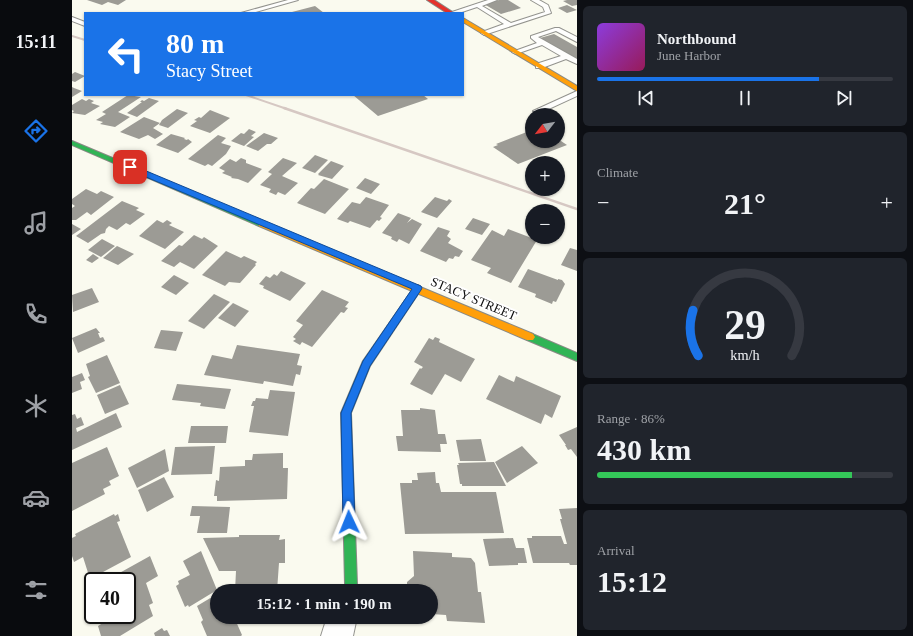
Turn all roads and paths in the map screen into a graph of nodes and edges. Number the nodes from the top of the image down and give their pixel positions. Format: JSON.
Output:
{"nodes":[{"id":1,"x":294,"y":0,"type":"edge"},
{"id":2,"x":430,"y":0,"type":"edge"},
{"id":3,"x":494,"y":0,"type":"edge"},
{"id":4,"x":534,"y":0,"type":"edge"},
{"id":5,"x":477,"y":5,"type":"junction"},
{"id":6,"x":248,"y":12,"type":"edge"},
{"id":7,"x":450,"y":12,"type":"edge"},
{"id":8,"x":455,"y":12,"type":"edge"},
{"id":9,"x":72,"y":19,"type":"edge"},
{"id":10,"x":464,"y":21,"type":"edge"},
{"id":11,"x":84,"y":24,"type":"edge"},
{"id":12,"x":510,"y":25,"type":"junction"},
{"id":13,"x":473,"y":26,"type":"junction"},
{"id":14,"x":464,"y":29,"type":"edge"},
{"id":15,"x":484,"y":33,"type":"junction"},
{"id":16,"x":577,"y":40,"type":"edge"},
{"id":17,"x":543,"y":43,"type":"junction"},
{"id":18,"x":516,"y":52,"type":"junction"},
{"id":19,"x":567,"y":56,"type":"junction"},
{"id":20,"x":577,"y":62,"type":"edge"},
{"id":21,"x":539,"y":66,"type":"junction"},
{"id":22,"x":577,"y":89,"type":"edge"},
{"id":23,"x":577,"y":93,"type":"edge"},
{"id":24,"x":544,"y":108,"type":"edge"},
{"id":25,"x":72,"y":143,"type":"edge"},
{"id":26,"x":418,"y":288,"type":"junction"},
{"id":27,"x":577,"y":357,"type":"edge"},
{"id":28,"x":351,"y":584,"type":"edge"},
{"id":29,"x":341,"y":624,"type":"edge"},
{"id":30,"x":338,"y":636,"type":"edge"}],
"edges":[{"from":1,"to":6,"type":"lane"},
{"from":2,"to":7,"type":"street"},
{"from":3,"to":5,"type":"lane"},
{"from":4,"to":12,"type":"lane"},
{"from":5,"to":8,"type":"lane"},
{"from":5,"to":12,"type":"lane"},
{"from":9,"to":11,"type":"lane"},
{"from":10,"to":13,"type":"street"},
{"from":12,"to":15,"type":"lane"},
{"from":13,"to":14,"type":"lane"},
{"from":13,"to":15,"type":"street"},
{"from":15,"to":18,"type":"street"},
{"from":16,"to":17,"type":"lane"},
{"from":17,"to":18,"type":"lane"},
{"from":17,"to":19,"type":"lane"},
{"from":18,"to":21,"type":"street"},
{"from":19,"to":20,"type":"lane"},
{"from":19,"to":21,"type":"lane"},
{"from":21,"to":22,"type":"street"},
{"from":23,"to":24,"type":"lane"},
{"from":25,"to":26,"type":"street","name":"STACY STREET"},
{"from":26,"to":27,"type":"street","name":"STACY STREET"},
{"from":26,"to":28,"type":"street"},
{"from":29,"to":30,"type":"street"}]}
